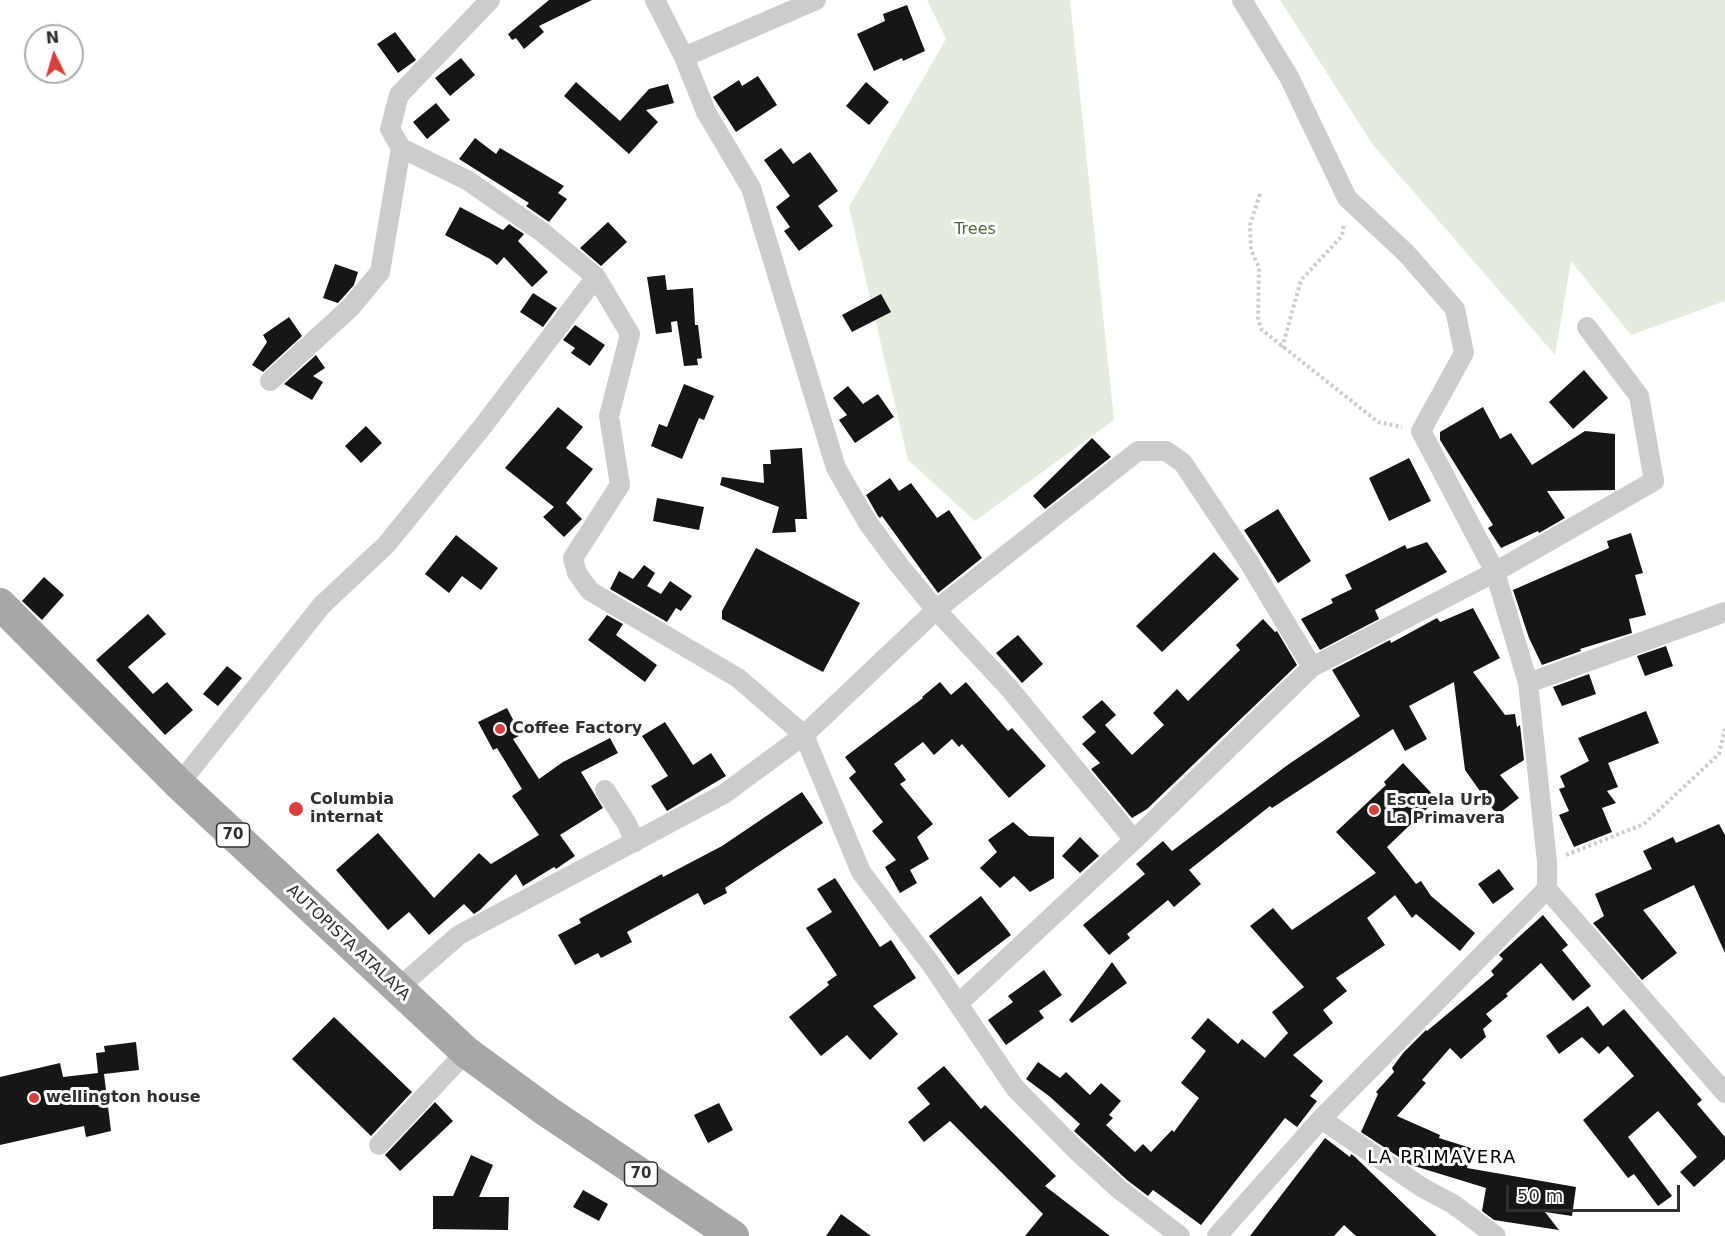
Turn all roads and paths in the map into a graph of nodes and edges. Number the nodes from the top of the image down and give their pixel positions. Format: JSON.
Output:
{"nodes":[{"id":1,"x":490,"y":0,"type":"edge"},
{"id":2,"x":654,"y":0,"type":"edge"},
{"id":3,"x":816,"y":0,"type":"edge"},
{"id":4,"x":1242,"y":0,"type":"edge"},
{"id":5,"x":684,"y":57,"type":"junction"},
{"id":6,"x":401,"y":148,"type":"junction"},
{"id":7,"x":1260,"y":194,"type":"dead end"},
{"id":8,"x":1347,"y":198,"type":"junction"},
{"id":9,"x":596,"y":277,"type":"junction"},
{"id":10,"x":1587,"y":327,"type":"dead end"},
{"id":11,"x":1282,"y":348,"type":"junction"},
{"id":12,"x":270,"y":381,"type":"dead end"},
{"id":13,"x":1421,"y":430,"type":"junction"},
{"id":14,"x":1495,"y":572,"type":"junction"},
{"id":15,"x":0,"y":604,"type":"edge"},
{"id":16,"x":936,"y":610,"type":"junction"},
{"id":17,"x":1725,"y":612,"type":"edge"},
{"id":18,"x":1312,"y":667,"type":"junction"},
{"id":19,"x":1528,"y":683,"type":"junction"},
{"id":20,"x":1725,"y":729,"type":"edge"},
{"id":21,"x":804,"y":735,"type":"junction"},
{"id":22,"x":179,"y":784,"type":"junction"},
{"id":23,"x":605,"y":790,"type":"dead end"},
{"id":24,"x":1134,"y":840,"type":"junction"},
{"id":25,"x":635,"y":842,"type":"junction"},
{"id":26,"x":1547,"y":862,"type":"junction"},
{"id":27,"x":1547,"y":889,"type":"junction"},
{"id":28,"x":397,"y":989,"type":"junction"},
{"id":29,"x":959,"y":1003,"type":"junction"},
{"id":30,"x":466,"y":1052,"type":"junction"},
{"id":31,"x":1725,"y":1093,"type":"edge"},
{"id":32,"x":1321,"y":1119,"type":"junction"},
{"id":33,"x":379,"y":1145,"type":"dead end"},
{"id":34,"x":734,"y":1236,"type":"edge"},
{"id":35,"x":1180,"y":1236,"type":"edge"},
{"id":36,"x":1217,"y":1236,"type":"edge"},
{"id":37,"x":1496,"y":1236,"type":"edge"}],
"edges":[{"from":1,"to":6,"type":"street"},
{"from":2,"to":5,"type":"street"},
{"from":3,"to":5,"type":"street"},
{"from":4,"to":8,"type":"street"},
{"from":5,"to":16,"type":"street"},
{"from":6,"to":9,"type":"street"},
{"from":6,"to":12,"type":"street"},
{"from":7,"to":11,"type":"path"},
{"from":8,"to":11,"type":"path"},
{"from":8,"to":13,"type":"street"},
{"from":9,"to":21,"type":"street"},
{"from":9,"to":22,"type":"street"},
{"from":10,"to":14,"type":"street"},
{"from":11,"to":13,"type":"path"},
{"from":13,"to":14,"type":"street"},
{"from":14,"to":18,"type":"street"},
{"from":14,"to":19,"type":"street"},
{"from":15,"to":22,"type":"main road","name":"AUTOPISTA ATALAYA","number":"70"},
{"from":16,"to":18,"type":"street"},
{"from":16,"to":21,"type":"street"},
{"from":16,"to":24,"type":"street"},
{"from":17,"to":19,"type":"street"},
{"from":18,"to":24,"type":"street"},
{"from":19,"to":26,"type":"street"},
{"from":20,"to":26,"type":"path"},
{"from":21,"to":25,"type":"street"},
{"from":21,"to":29,"type":"street"},
{"from":22,"to":28,"type":"main road","name":"AUTOPISTA ATALAYA","number":"70"},
{"from":23,"to":25,"type":"street"},
{"from":24,"to":29,"type":"street"},
{"from":25,"to":28,"type":"street"},
{"from":26,"to":27,"type":"street"},
{"from":27,"to":31,"type":"street"},
{"from":27,"to":32,"type":"street"},
{"from":28,"to":30,"type":"main road","name":"AUTOPISTA ATALAYA","number":"70"},
{"from":29,"to":35,"type":"street"},
{"from":30,"to":33,"type":"street"},
{"from":30,"to":34,"type":"main road","name":"AUTOPISTA ATALAYA","number":"70"},
{"from":32,"to":36,"type":"street"},
{"from":32,"to":37,"type":"street"}]}
